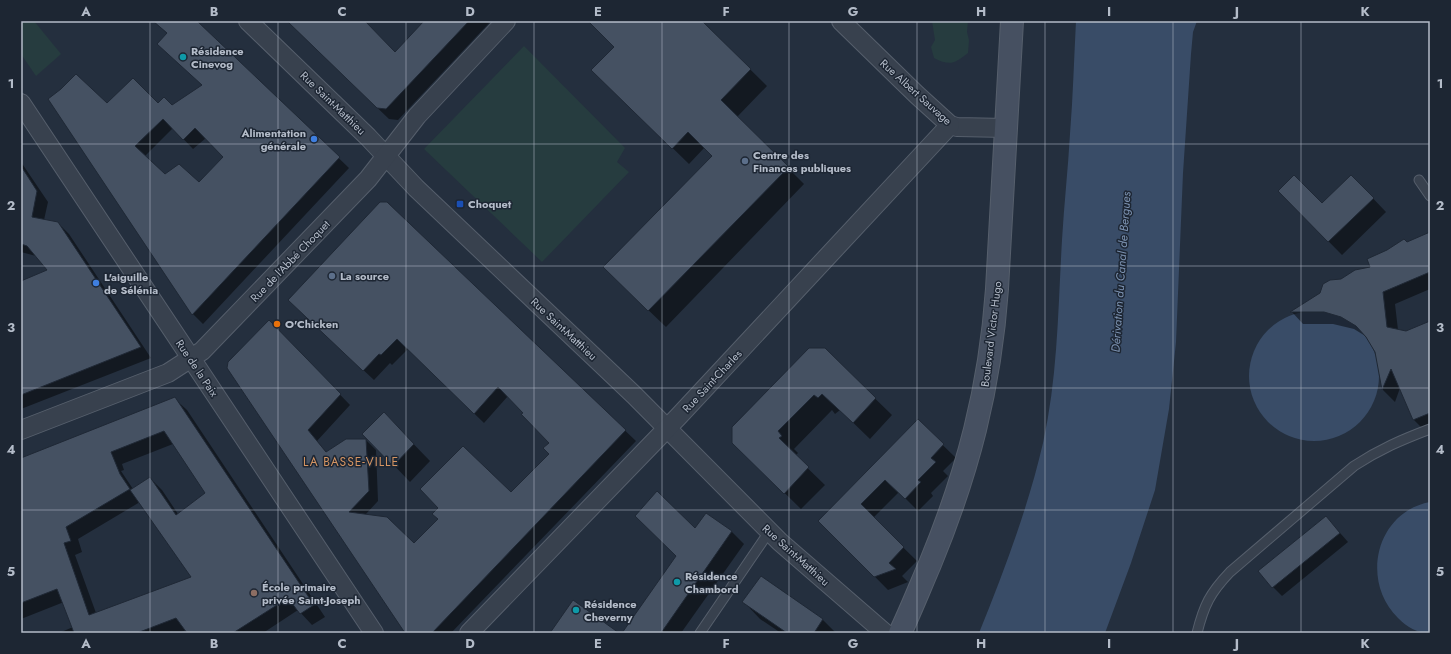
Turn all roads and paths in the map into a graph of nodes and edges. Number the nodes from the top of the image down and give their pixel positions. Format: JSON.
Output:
{"nodes":[{"id":1,"x":248,"y":21,"type":"edge"},
{"id":2,"x":506,"y":21,"type":"edge"},
{"id":3,"x":841,"y":21,"type":"edge"},
{"id":4,"x":1012,"y":21,"type":"edge"},
{"id":5,"x":21,"y":103,"type":"edge"},
{"id":6,"x":950,"y":125,"type":"junction"},
{"id":7,"x":1006,"y":128,"type":"junction"},
{"id":8,"x":386,"y":156,"type":"junction"},
{"id":9,"x":1418,"y":180,"type":"dead end"},
{"id":10,"x":1430,"y":196,"type":"edge"},
{"id":11,"x":191,"y":359,"type":"junction"},
{"id":12,"x":668,"y":428,"type":"junction"},
{"id":13,"x":1430,"y":429,"type":"edge"},
{"id":14,"x":21,"y":430,"type":"edge"},
{"id":15,"x":769,"y":532,"type":"junction"},
{"id":16,"x":374,"y":633,"type":"edge"},
{"id":17,"x":469,"y":633,"type":"edge"},
{"id":18,"x":700,"y":633,"type":"edge"},
{"id":19,"x":885,"y":633,"type":"edge"},
{"id":20,"x":900,"y":633,"type":"edge"},
{"id":21,"x":1196,"y":633,"type":"edge"}],
"edges":[{"from":1,"to":8,"type":"street","name":"Rue Saint-Matthieu"},
{"from":2,"to":8,"type":"street","name":"Rue de l'Abbé Choquet"},
{"from":3,"to":6,"type":"street","name":"Rue Albert Sauvage"},
{"from":4,"to":7,"type":"main road","name":"Boulevard Victor Hugo"},
{"from":5,"to":11,"type":"street","name":"Rue de la Paix"},
{"from":6,"to":7,"type":"street","name":"Rue Albert Sauvage"},
{"from":6,"to":12,"type":"street","name":"Rue Saint-Charles"},
{"from":7,"to":20,"type":"main road","name":"Boulevard Victor Hugo"},
{"from":8,"to":11,"type":"street","name":"Rue de l'Abbé Choquet"},
{"from":8,"to":12,"type":"street","name":"Rue Saint-Matthieu"},
{"from":9,"to":10,"type":"lane"},
{"from":11,"to":14,"type":"street","name":"Rue de l'Abbé Choquet"},
{"from":11,"to":16,"type":"street","name":"Rue de la Paix"},
{"from":12,"to":15,"type":"street","name":"Rue Saint-Matthieu"},
{"from":12,"to":17,"type":"street","name":"Rue Saint-Charles"},
{"from":13,"to":21,"type":"lane"},
{"from":15,"to":18,"type":"lane"},
{"from":15,"to":19,"type":"street","name":"Rue Saint-Matthieu"}]}
